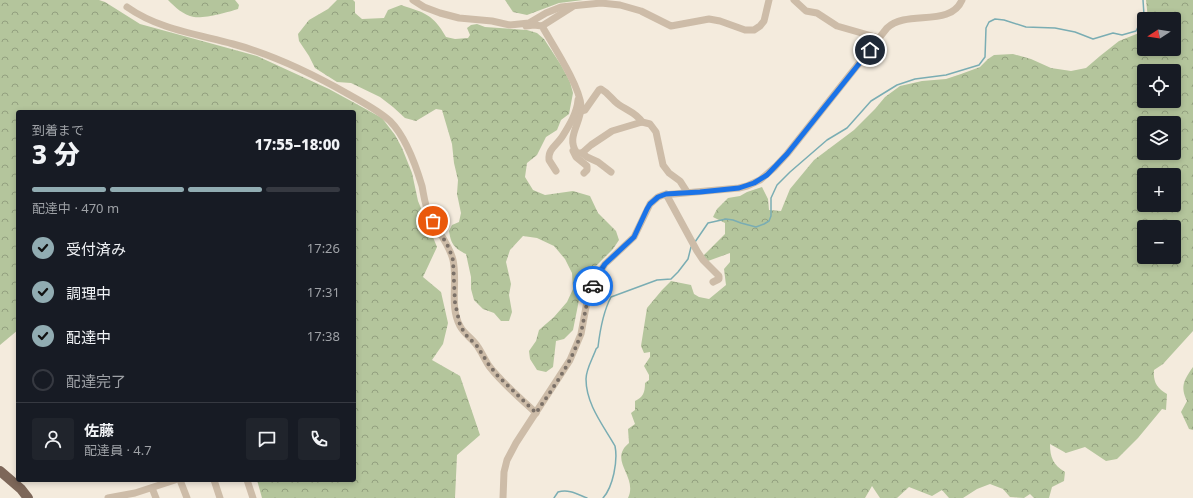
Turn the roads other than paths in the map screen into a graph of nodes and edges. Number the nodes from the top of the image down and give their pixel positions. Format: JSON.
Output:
{"nodes":[{"id":1,"x":413,"y":0,"type":"edge"},
{"id":2,"x":769,"y":0,"type":"edge"},
{"id":3,"x":794,"y":0,"type":"edge"},
{"id":4,"x":962,"y":0,"type":"edge"},
{"id":5,"x":575,"y":6,"type":"junction"},
{"id":6,"x":127,"y":7,"type":"dead end"},
{"id":7,"x":519,"y":25,"type":"junction"},
{"id":8,"x":542,"y":26,"type":"junction"},
{"id":9,"x":879,"y":38,"type":"junction"},
{"id":10,"x":578,"y":94,"type":"junction"},
{"id":11,"x":581,"y":111,"type":"junction"},
{"id":12,"x":642,"y":122,"type":"junction"},
{"id":13,"x":573,"y":145,"type":"junction"},
{"id":14,"x":582,"y":153,"type":"junction"},
{"id":15,"x":556,"y":171,"type":"dead end"},
{"id":16,"x":611,"y":172,"type":"dead end"},
{"id":17,"x":584,"y":173,"type":"dead end"},
{"id":18,"x":688,"y":192,"type":"junction"},
{"id":19,"x":666,"y":194,"type":"junction"},
{"id":20,"x":713,"y":282,"type":"dead end"},
{"id":21,"x":536,"y":413,"type":"junction"},
{"id":22,"x":0,"y":471,"type":"edge"},
{"id":23,"x":170,"y":482,"type":"edge"},
{"id":24,"x":181,"y":482,"type":"edge"},
{"id":25,"x":215,"y":482,"type":"edge"},
{"id":26,"x":248,"y":482,"type":"edge"},
{"id":27,"x":152,"y":488,"type":"junction"},
{"id":28,"x":28,"y":498,"type":"edge"},
{"id":29,"x":108,"y":498,"type":"edge"},
{"id":30,"x":156,"y":498,"type":"edge"},
{"id":31,"x":187,"y":498,"type":"edge"},
{"id":32,"x":220,"y":498,"type":"edge"},
{"id":33,"x":253,"y":498,"type":"edge"},
{"id":34,"x":503,"y":498,"type":"edge"}],
"edges":[{"from":1,"to":7,"type":"street"},
{"from":2,"to":5,"type":"street"},
{"from":3,"to":9,"type":"street"},
{"from":4,"to":9,"type":"street"},
{"from":5,"to":7,"type":"street"},
{"from":5,"to":8,"type":"street"},
{"from":6,"to":21,"type":"street"},
{"from":7,"to":8,"type":"street"},
{"from":8,"to":10,"type":"street"},
{"from":9,"to":18,"type":"street"},
{"from":10,"to":11,"type":"street"},
{"from":10,"to":15,"type":"street"},
{"from":11,"to":12,"type":"street"},
{"from":11,"to":13,"type":"street"},
{"from":12,"to":14,"type":"street"},
{"from":12,"to":18,"type":"street"},
{"from":13,"to":14,"type":"street"},
{"from":13,"to":17,"type":"street"},
{"from":14,"to":16,"type":"street"},
{"from":18,"to":19,"type":"street"},
{"from":19,"to":20,"type":"street"},
{"from":19,"to":21,"type":"street"},
{"from":21,"to":34,"type":"street"},
{"from":22,"to":28,"type":"main road"},
{"from":23,"to":27,"type":"street"},
{"from":24,"to":31,"type":"street"},
{"from":25,"to":32,"type":"street"},
{"from":26,"to":33,"type":"street"},
{"from":27,"to":29,"type":"street"},
{"from":27,"to":30,"type":"street"}]}
